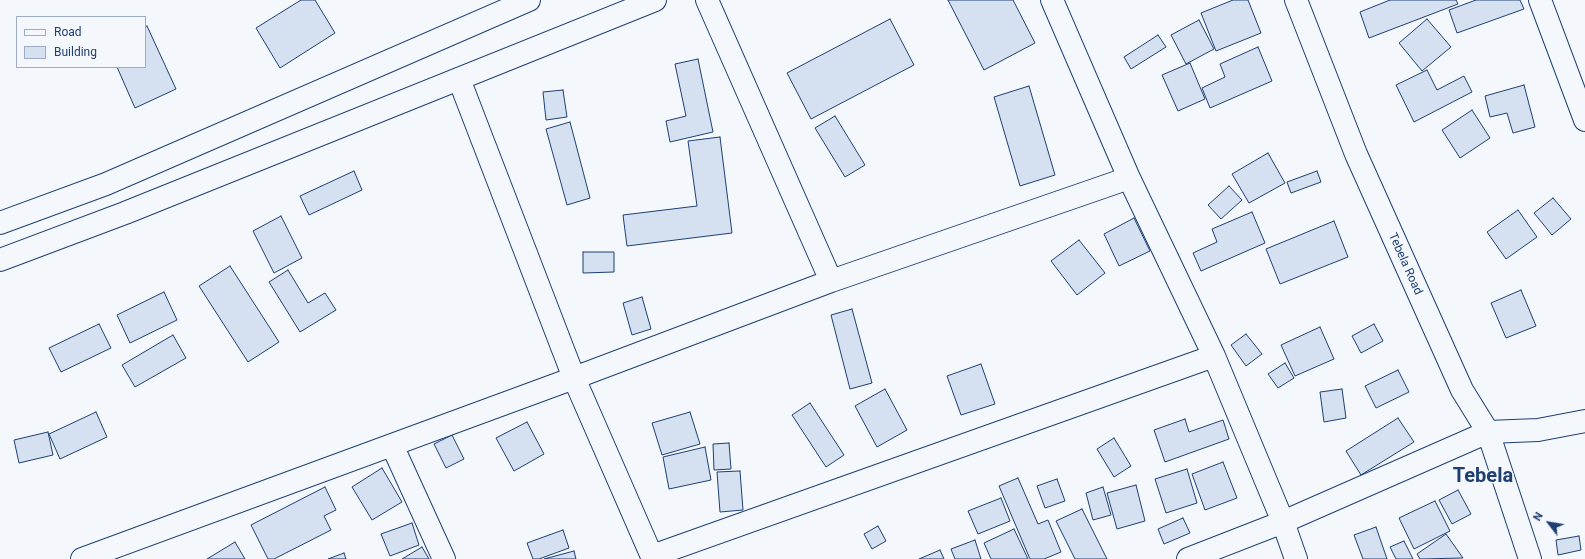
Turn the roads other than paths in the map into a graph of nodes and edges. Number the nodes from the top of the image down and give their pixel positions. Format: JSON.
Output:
{"nodes":[{"id":1,"x":529,"y":0,"type":"edge"},
{"id":2,"x":655,"y":0,"type":"edge"},
{"id":3,"x":707,"y":0,"type":"edge"},
{"id":4,"x":1052,"y":0,"type":"edge"},
{"id":5,"x":1296,"y":0,"type":"edge"},
{"id":6,"x":1540,"y":0,"type":"edge"},
{"id":7,"x":459,"y":79,"type":"junction"},
{"id":8,"x":1585,"y":120,"type":"edge"},
{"id":9,"x":1129,"y":178,"type":"junction"},
{"id":10,"x":0,"y":223,"type":"edge"},
{"id":11,"x":0,"y":260,"type":"edge"},
{"id":12,"x":831,"y":282,"type":"junction"},
{"id":13,"x":1214,"y":356,"type":"junction"},
{"id":14,"x":574,"y":378,"type":"junction"},
{"id":15,"x":1585,"y":421,"type":"edge"},
{"id":16,"x":1488,"y":432,"type":"junction"},
{"id":17,"x":392,"y":445,"type":"junction"},
{"id":18,"x":1283,"y":522,"type":"junction"},
{"id":19,"x":652,"y":558,"type":"edge"},
{"id":20,"x":82,"y":559,"type":"edge"},
{"id":21,"x":444,"y":559,"type":"edge"},
{"id":22,"x":1188,"y":559,"type":"edge"},
{"id":23,"x":1296,"y":559,"type":"edge"},
{"id":24,"x":1530,"y":559,"type":"edge"}],
"edges":[{"from":1,"to":10,"type":"street"},
{"from":2,"to":7,"type":"street"},
{"from":3,"to":12,"type":"street"},
{"from":4,"to":9,"type":"street"},
{"from":5,"to":16,"type":"street","name":"Tebela Road"},
{"from":6,"to":8,"type":"street"},
{"from":7,"to":11,"type":"street"},
{"from":7,"to":14,"type":"street"},
{"from":9,"to":12,"type":"street"},
{"from":9,"to":13,"type":"street"},
{"from":12,"to":14,"type":"street"},
{"from":13,"to":18,"type":"street"},
{"from":13,"to":19,"type":"street"},
{"from":14,"to":17,"type":"street"},
{"from":14,"to":19,"type":"street"},
{"from":15,"to":16,"type":"street"},
{"from":16,"to":18,"type":"street"},
{"from":16,"to":24,"type":"street","name":"Tebela Road"},
{"from":17,"to":20,"type":"street"},
{"from":17,"to":21,"type":"street"},
{"from":18,"to":22,"type":"street"},
{"from":18,"to":23,"type":"street"}]}
